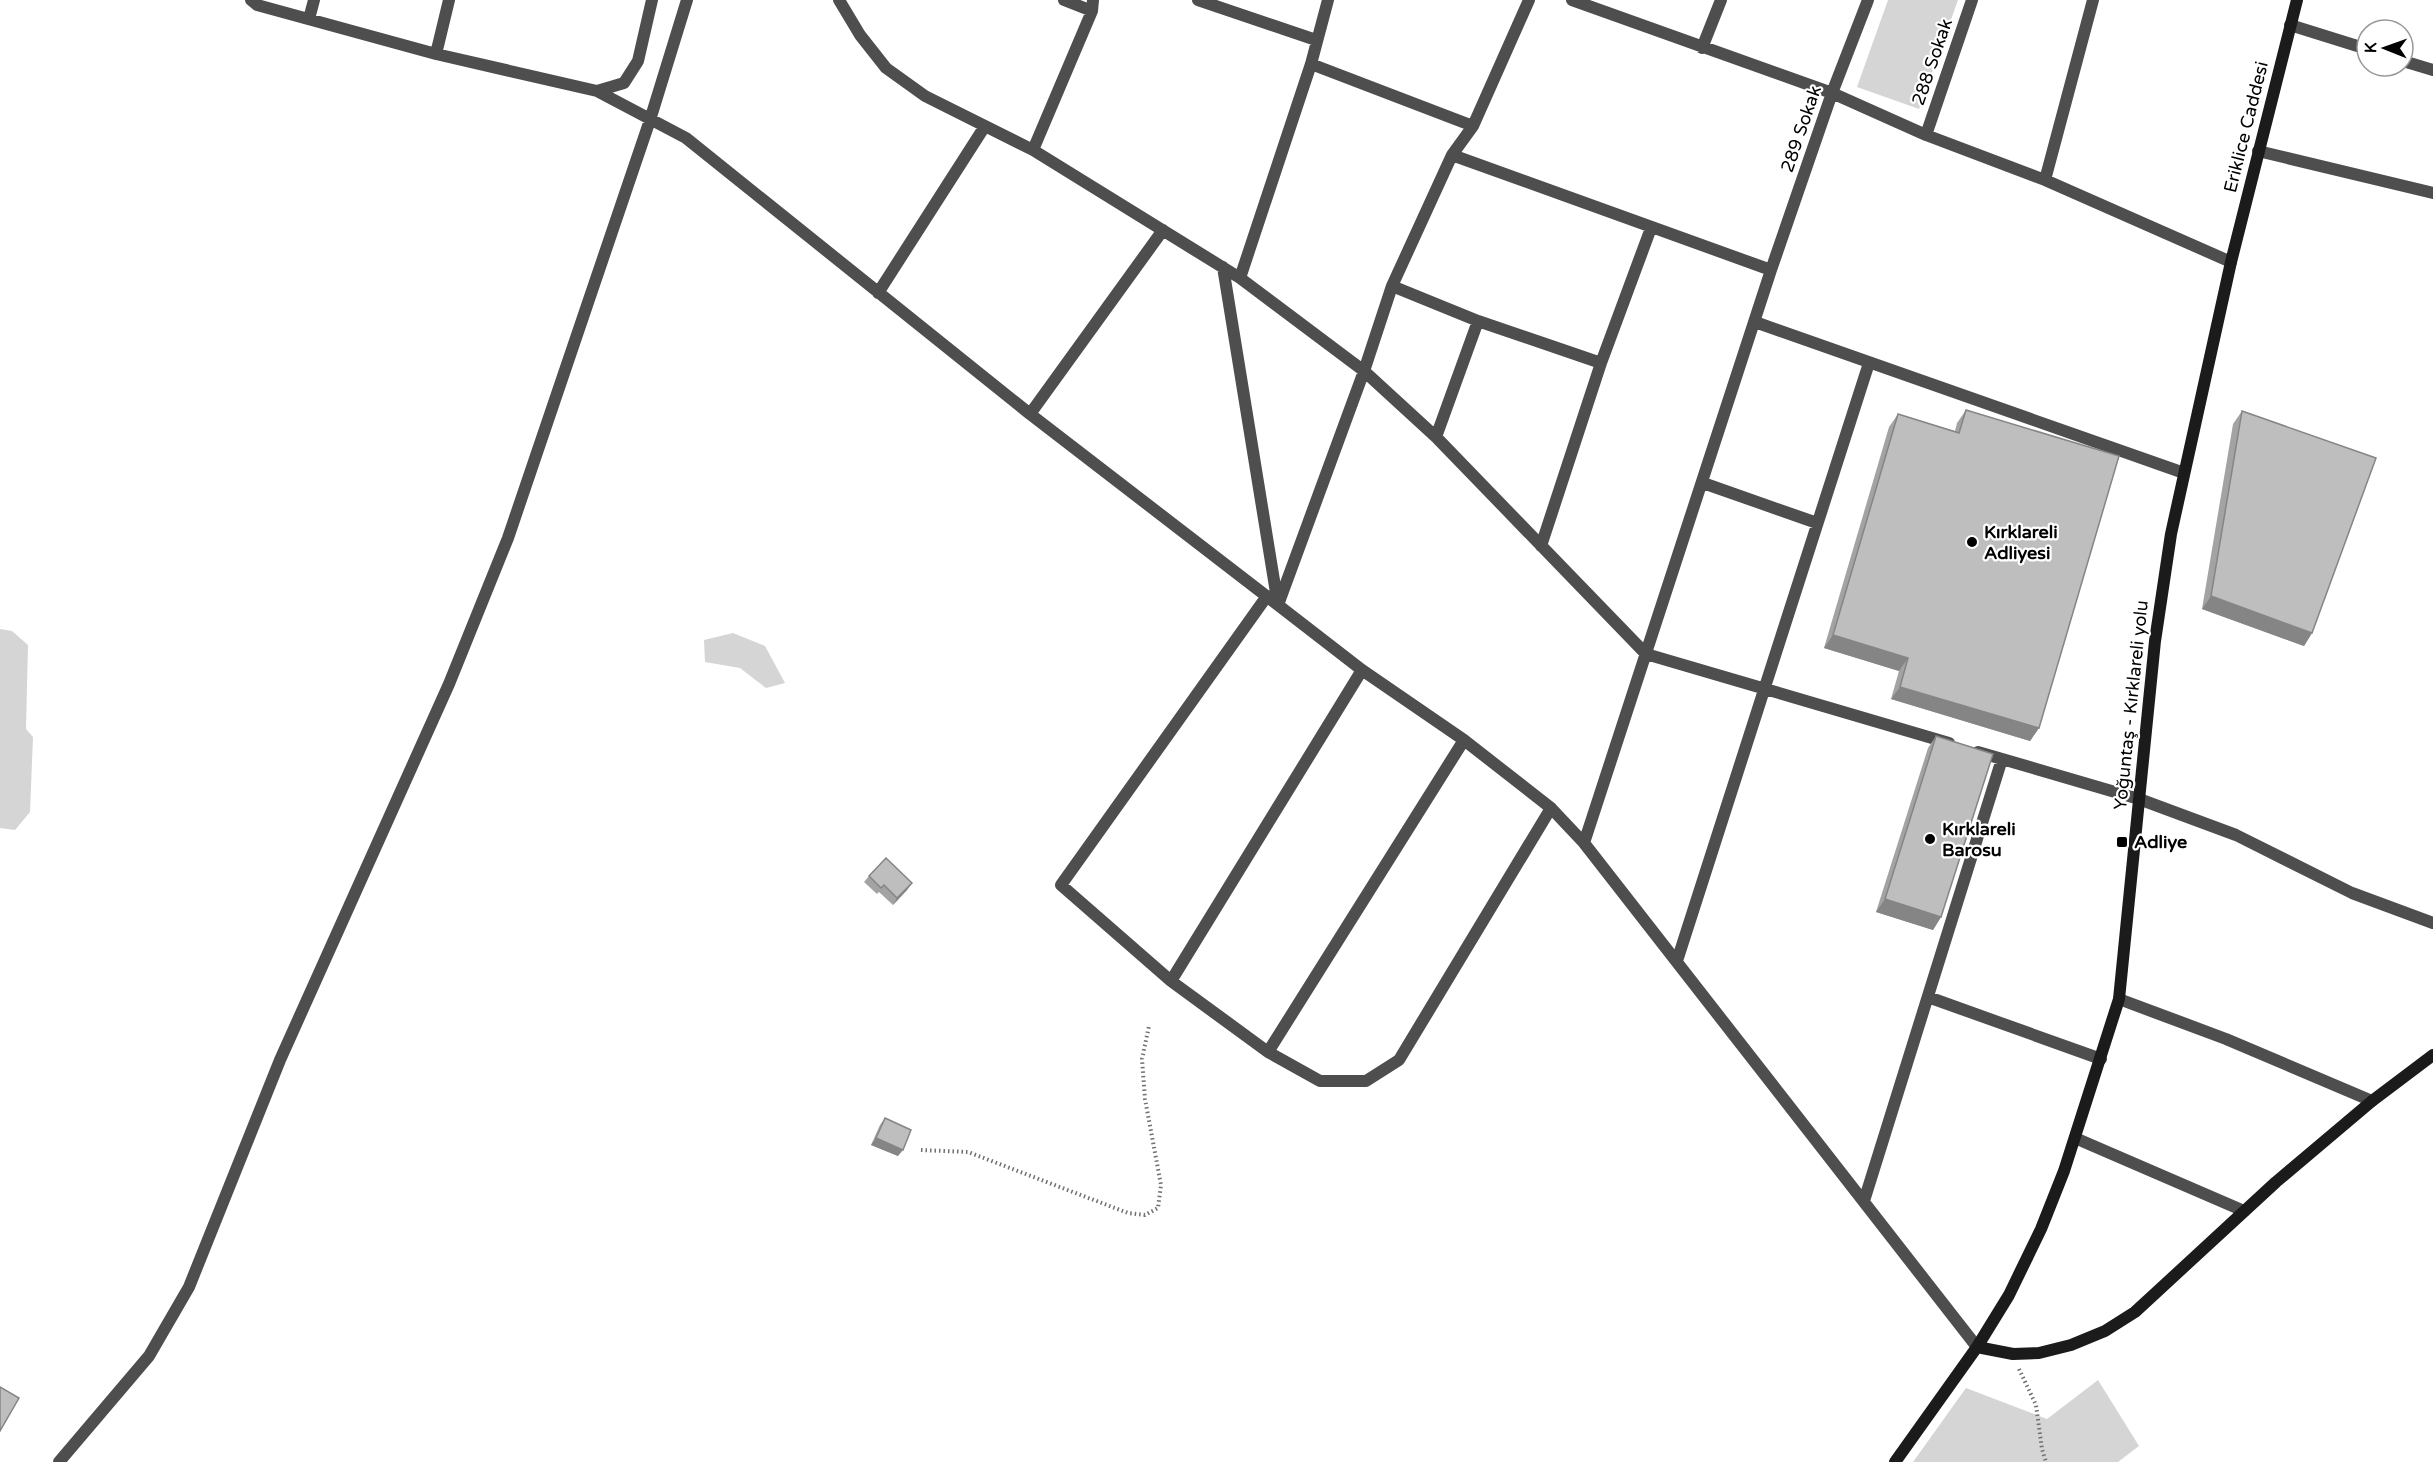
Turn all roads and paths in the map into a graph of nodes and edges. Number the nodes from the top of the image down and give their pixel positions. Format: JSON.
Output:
{"nodes":[{"id":1,"x":251,"y":0,"type":"edge"},
{"id":2,"x":314,"y":0,"type":"edge"},
{"id":3,"x":449,"y":0,"type":"edge"},
{"id":4,"x":652,"y":0,"type":"edge"},
{"id":5,"x":687,"y":0,"type":"edge"},
{"id":6,"x":839,"y":0,"type":"edge"},
{"id":7,"x":1064,"y":0,"type":"edge"},
{"id":8,"x":1198,"y":0,"type":"edge"},
{"id":9,"x":1328,"y":0,"type":"edge"},
{"id":10,"x":1529,"y":0,"type":"edge"},
{"id":11,"x":1572,"y":0,"type":"edge"},
{"id":12,"x":1721,"y":0,"type":"edge"},
{"id":13,"x":1868,"y":0,"type":"edge"},
{"id":14,"x":1972,"y":0,"type":"edge"},
{"id":15,"x":2093,"y":0,"type":"edge"},
{"id":16,"x":2293,"y":1,"type":"edge"},
{"id":17,"x":1092,"y":5,"type":"edge"},
{"id":18,"x":309,"y":19,"type":"junction"},
{"id":19,"x":2290,"y":25,"type":"junction"},
{"id":20,"x":1316,"y":40,"type":"junction"},
{"id":21,"x":2355,"y":45,"type":"edge"},
{"id":22,"x":1702,"y":48,"type":"junction"},
{"id":23,"x":436,"y":54,"type":"junction"},
{"id":24,"x":1311,"y":64,"type":"junction"},
{"id":25,"x":2415,"y":65,"type":"edge"},
{"id":26,"x":2433,"y":70,"type":"edge"},
{"id":27,"x":597,"y":92,"type":"junction"},
{"id":28,"x":1832,"y":93,"type":"junction"},
{"id":29,"x":650,"y":120,"type":"junction"},
{"id":30,"x":985,"y":126,"type":"junction"},
{"id":31,"x":1473,"y":126,"type":"junction"},
{"id":32,"x":1926,"y":135,"type":"junction"},
{"id":33,"x":1033,"y":150,"type":"junction"},
{"id":34,"x":2258,"y":151,"type":"junction"},
{"id":35,"x":1452,"y":154,"type":"junction"},
{"id":36,"x":2045,"y":180,"type":"junction"},
{"id":37,"x":2433,"y":193,"type":"edge"},
{"id":38,"x":1651,"y":228,"type":"junction"},
{"id":39,"x":1163,"y":230,"type":"junction"},
{"id":40,"x":2231,"y":262,"type":"junction"},
{"id":41,"x":1223,"y":267,"type":"junction"},
{"id":42,"x":1771,"y":270,"type":"junction"},
{"id":43,"x":1240,"y":278,"type":"junction"},
{"id":44,"x":1392,"y":286,"type":"junction"},
{"id":45,"x":878,"y":293,"type":"junction"},
{"id":46,"x":1478,"y":321,"type":"junction"},
{"id":47,"x":1755,"y":322,"type":"junction"},
{"id":48,"x":1601,"y":363,"type":"junction"},
{"id":49,"x":1869,"y":363,"type":"junction"},
{"id":50,"x":1364,"y":371,"type":"junction"},
{"id":51,"x":1030,"y":414,"type":"junction"},
{"id":52,"x":1436,"y":437,"type":"junction"},
{"id":53,"x":2184,"y":473,"type":"junction"},
{"id":54,"x":1702,"y":483,"type":"junction"},
{"id":55,"x":1817,"y":523,"type":"junction"},
{"id":56,"x":1541,"y":546,"type":"junction"},
{"id":57,"x":1267,"y":596,"type":"junction"},
{"id":58,"x":1278,"y":605,"type":"junction"},
{"id":59,"x":1646,"y":654,"type":"junction"},
{"id":60,"x":1362,"y":670,"type":"junction"},
{"id":61,"x":1764,"y":688,"type":"junction"},
{"id":62,"x":1464,"y":740,"type":"junction"},
{"id":63,"x":2002,"y":759,"type":"junction"},
{"id":64,"x":2139,"y":799,"type":"junction"},
{"id":65,"x":1551,"y":808,"type":"junction"},
{"id":66,"x":1584,"y":843,"type":"junction"},
{"id":67,"x":2433,"y":923,"type":"edge"},
{"id":68,"x":1677,"y":961,"type":"junction"},
{"id":69,"x":1171,"y":981,"type":"junction"},
{"id":70,"x":1928,"y":997,"type":"junction"},
{"id":71,"x":2119,"y":999,"type":"junction"},
{"id":72,"x":1149,"y":1026,"type":"dead end"},
{"id":73,"x":1268,"y":1052,"type":"junction"},
{"id":74,"x":2433,"y":1055,"type":"edge"},
{"id":75,"x":2101,"y":1059,"type":"junction"},
{"id":76,"x":2372,"y":1101,"type":"junction"},
{"id":77,"x":2075,"y":1138,"type":"junction"},
{"id":78,"x":921,"y":1150,"type":"dead end"},
{"id":79,"x":1864,"y":1202,"type":"junction"},
{"id":80,"x":2244,"y":1211,"type":"junction"},
{"id":81,"x":1977,"y":1347,"type":"junction"},
{"id":82,"x":2013,"y":1354,"type":"junction"},
{"id":83,"x":59,"y":1462,"type":"edge"},
{"id":84,"x":1895,"y":1462,"type":"edge"},
{"id":85,"x":2046,"y":1462,"type":"edge"}],
"edges":[{"from":1,"to":18,"type":"street"},
{"from":2,"to":18,"type":"street"},
{"from":3,"to":23,"type":"street"},
{"from":4,"to":27,"type":"street"},
{"from":5,"to":29,"type":"street"},
{"from":6,"to":30,"type":"street"},
{"from":7,"to":17,"type":"street"},
{"from":8,"to":20,"type":"street"},
{"from":9,"to":20,"type":"street"},
{"from":10,"to":31,"type":"street"},
{"from":11,"to":22,"type":"street"},
{"from":12,"to":22,"type":"street"},
{"from":13,"to":28,"type":"street","name":"289 Sokak"},
{"from":14,"to":32,"type":"street","name":"288 Sokak"},
{"from":15,"to":36,"type":"street"},
{"from":16,"to":19,"type":"street","name":"Eriklice Caddesi"},
{"from":17,"to":33,"type":"street"},
{"from":18,"to":23,"type":"street"},
{"from":19,"to":21,"type":"street"},
{"from":19,"to":34,"type":"street","name":"Eriklice Caddesi"},
{"from":20,"to":24,"type":"street"},
{"from":22,"to":28,"type":"street"},
{"from":23,"to":27,"type":"street"},
{"from":24,"to":31,"type":"street"},
{"from":24,"to":43,"type":"street"},
{"from":25,"to":26,"type":"street"},
{"from":27,"to":29,"type":"street"},
{"from":28,"to":32,"type":"street"},
{"from":28,"to":42,"type":"street","name":"289 Sokak"},
{"from":29,"to":45,"type":"street"},
{"from":29,"to":83,"type":"street"},
{"from":30,"to":33,"type":"street"},
{"from":30,"to":45,"type":"street"},
{"from":31,"to":35,"type":"street"},
{"from":32,"to":36,"type":"street"},
{"from":33,"to":39,"type":"street"},
{"from":34,"to":37,"type":"street"},
{"from":34,"to":40,"type":"street","name":"Eriklice Caddesi"},
{"from":35,"to":38,"type":"street"},
{"from":35,"to":44,"type":"street"},
{"from":36,"to":40,"type":"street"},
{"from":38,"to":42,"type":"street"},
{"from":38,"to":48,"type":"street"},
{"from":39,"to":41,"type":"street"},
{"from":39,"to":51,"type":"street"},
{"from":40,"to":53,"type":"street","name":"Yoğuntaş - Kırklareli yolu"},
{"from":41,"to":43,"type":"street"},
{"from":41,"to":58,"type":"street"},
{"from":42,"to":47,"type":"street","name":"289 Sokak"},
{"from":43,"to":50,"type":"street"},
{"from":44,"to":46,"type":"street"},
{"from":44,"to":50,"type":"street"},
{"from":45,"to":51,"type":"street"},
{"from":46,"to":48,"type":"street"},
{"from":46,"to":52,"type":"street"},
{"from":47,"to":49,"type":"street"},
{"from":47,"to":54,"type":"street","name":"289 Sokak"},
{"from":48,"to":56,"type":"street"},
{"from":49,"to":53,"type":"street"},
{"from":49,"to":55,"type":"street"},
{"from":50,"to":52,"type":"street"},
{"from":50,"to":58,"type":"street"},
{"from":51,"to":57,"type":"street"},
{"from":52,"to":56,"type":"street"},
{"from":53,"to":64,"type":"street","name":"Yoğuntaş - Kırklareli yolu"},
{"from":54,"to":55,"type":"street"},
{"from":54,"to":59,"type":"street","name":"289 Sokak"},
{"from":55,"to":61,"type":"street"},
{"from":56,"to":59,"type":"street"},
{"from":57,"to":58,"type":"street"},
{"from":57,"to":69,"type":"street"},
{"from":58,"to":60,"type":"street"},
{"from":59,"to":61,"type":"street"},
{"from":59,"to":66,"type":"street","name":"289 Sokak"},
{"from":60,"to":62,"type":"street"},
{"from":60,"to":69,"type":"street"},
{"from":61,"to":63,"type":"street"},
{"from":61,"to":68,"type":"street"},
{"from":62,"to":65,"type":"street"},
{"from":62,"to":73,"type":"street"},
{"from":63,"to":64,"type":"street"},
{"from":63,"to":70,"type":"street"},
{"from":64,"to":67,"type":"street"},
{"from":64,"to":71,"type":"street","name":"Yoğuntaş - Kırklareli yolu"},
{"from":65,"to":66,"type":"street"},
{"from":65,"to":73,"type":"street"},
{"from":66,"to":68,"type":"street"},
{"from":68,"to":79,"type":"street"},
{"from":69,"to":73,"type":"street"},
{"from":70,"to":75,"type":"street"},
{"from":70,"to":79,"type":"street"},
{"from":71,"to":75,"type":"street","name":"Yoğuntaş - Kırklareli yolu"},
{"from":71,"to":76,"type":"street"},
{"from":72,"to":78,"type":"path"},
{"from":74,"to":76,"type":"street"},
{"from":75,"to":77,"type":"street","name":"Yoğuntaş - Kırklareli yolu"},
{"from":76,"to":80,"type":"street"},
{"from":77,"to":80,"type":"street"},
{"from":77,"to":81,"type":"street","name":"Yoğuntaş - Kırklareli yolu"},
{"from":79,"to":81,"type":"street"},
{"from":80,"to":82,"type":"street"},
{"from":81,"to":82,"type":"street"},
{"from":81,"to":84,"type":"street","name":"Yoğuntaş - Kırklareli yolu"},
{"from":82,"to":85,"type":"path"}]}
